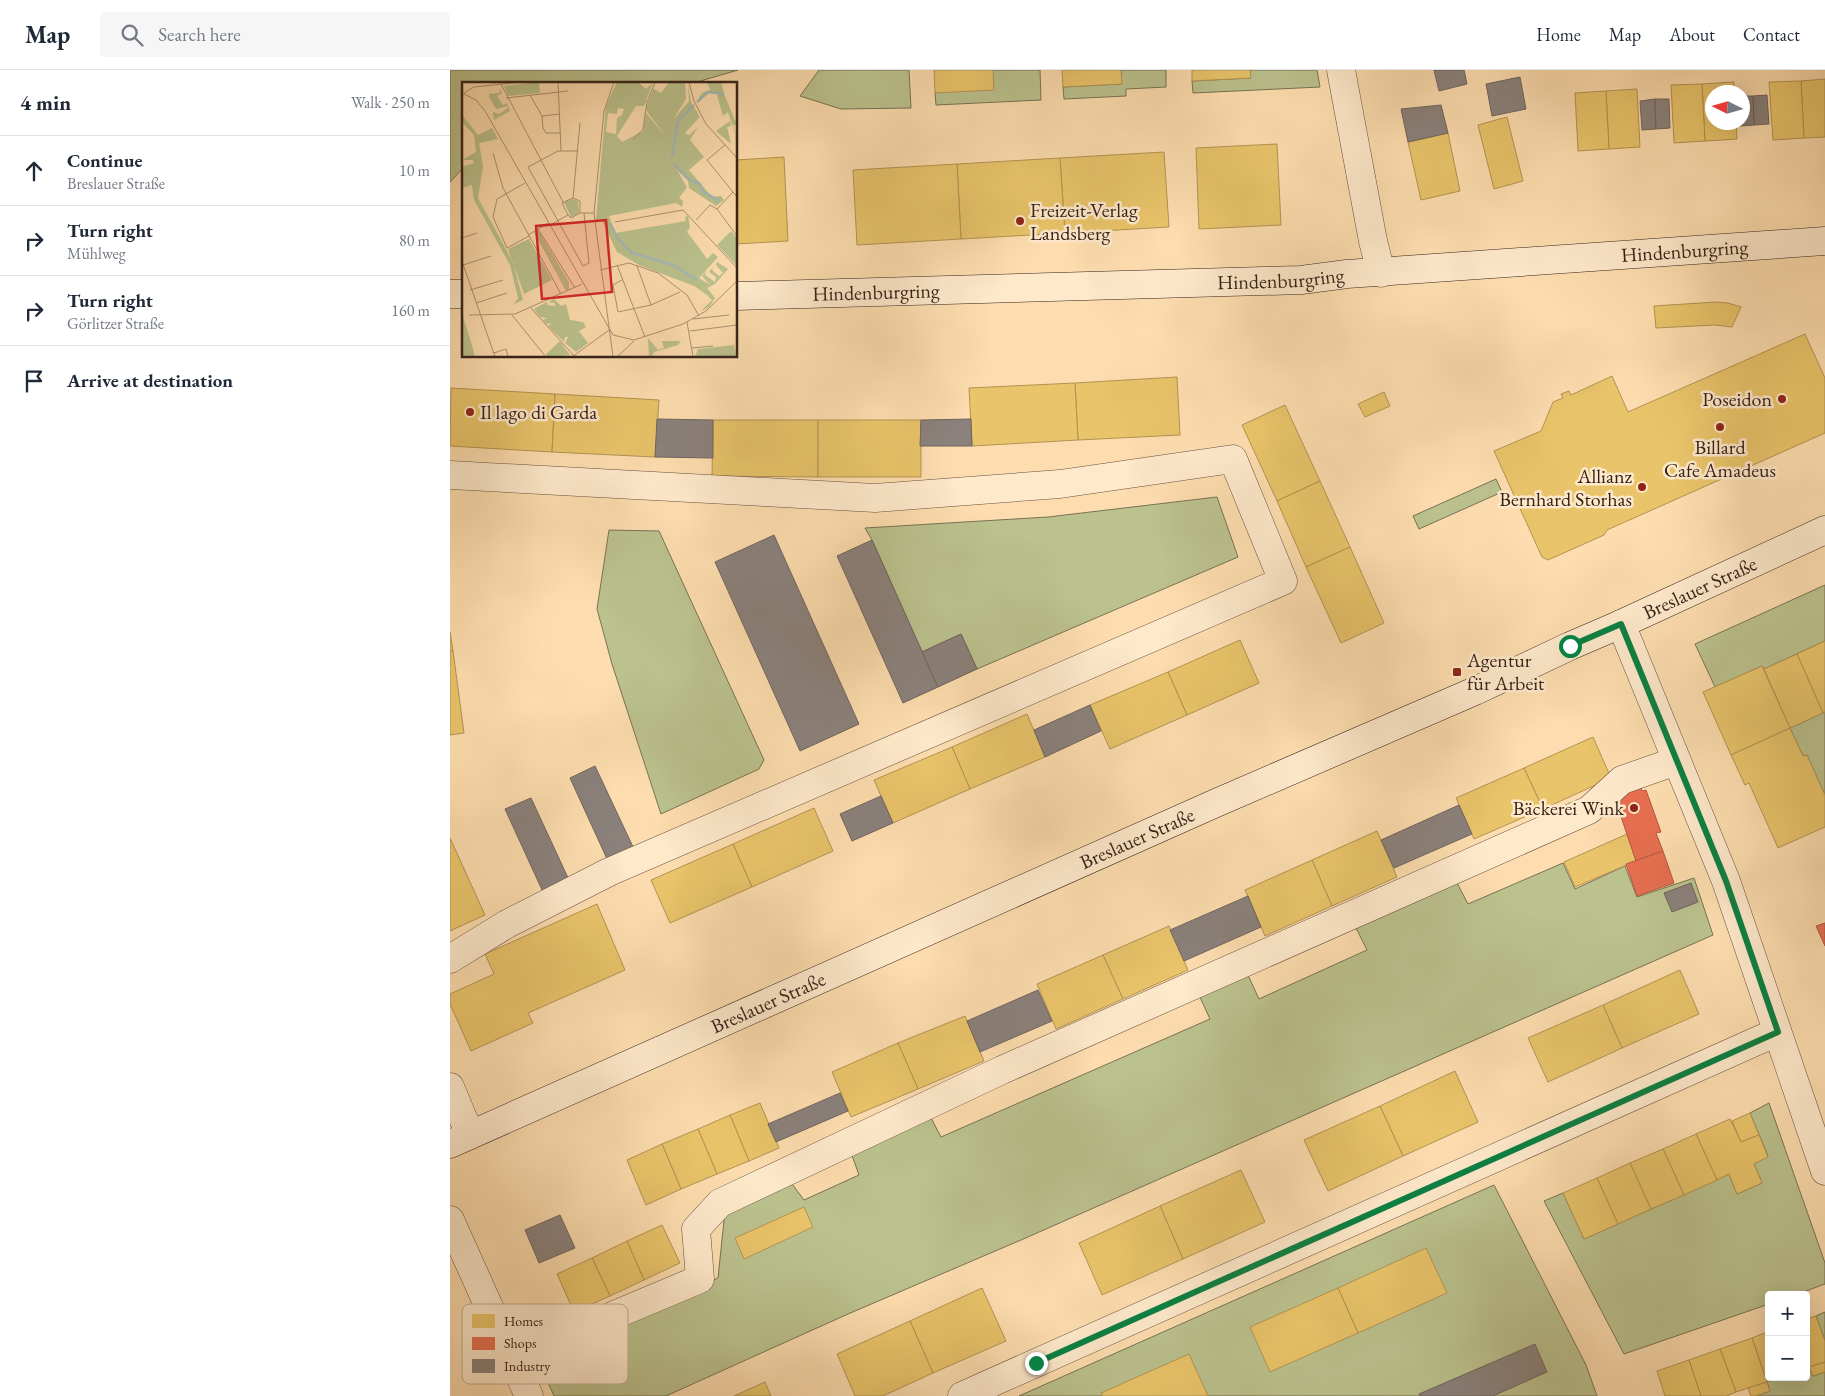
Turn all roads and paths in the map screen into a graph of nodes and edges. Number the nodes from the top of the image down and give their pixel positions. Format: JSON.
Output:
{"nodes":[{"id":1,"x":1342,"y":70,"type":"edge"},
{"id":2,"x":1825,"y":241,"type":"edge"},
{"id":3,"x":1381,"y":273,"type":"junction"},
{"id":4,"x":738,"y":296,"type":"edge"},
{"id":5,"x":450,"y":475,"type":"edge"},
{"id":6,"x":1825,"y":530,"type":"edge"},
{"id":7,"x":1621,"y":624,"type":"junction"},
{"id":8,"x":1676,"y":761,"type":"junction"},
{"id":9,"x":450,"y":959,"type":"edge"},
{"id":10,"x":1778,"y":1032,"type":"junction"},
{"id":11,"x":450,"y":1087,"type":"edge"},
{"id":12,"x":460,"y":1140,"type":"edge"},
{"id":13,"x":1825,"y":1171,"type":"edge"},
{"id":14,"x":450,"y":1220,"type":"edge"},
{"id":15,"x":488,"y":1304,"type":"edge"},
{"id":16,"x":628,"y":1309,"type":"edge"},
{"id":17,"x":524,"y":1384,"type":"edge"},
{"id":18,"x":529,"y":1396,"type":"edge"},
{"id":19,"x":962,"y":1396,"type":"edge"}],
"edges":[{"from":1,"to":3,"type":"street"},
{"from":2,"to":3,"type":"street","name":"Hindenburgring"},
{"from":3,"to":4,"type":"street","name":"Hindenburgring"},
{"from":5,"to":9,"type":"street"},
{"from":6,"to":7,"type":"street","name":"Breslauer Straße"},
{"from":7,"to":8,"type":"street"},
{"from":7,"to":12,"type":"street","name":"Breslauer Straße"},
{"from":8,"to":10,"type":"street"},
{"from":8,"to":16,"type":"street"},
{"from":10,"to":13,"type":"street"},
{"from":10,"to":19,"type":"street"},
{"from":11,"to":12,"type":"street"},
{"from":14,"to":15,"type":"street"},
{"from":17,"to":18,"type":"street"}]}
